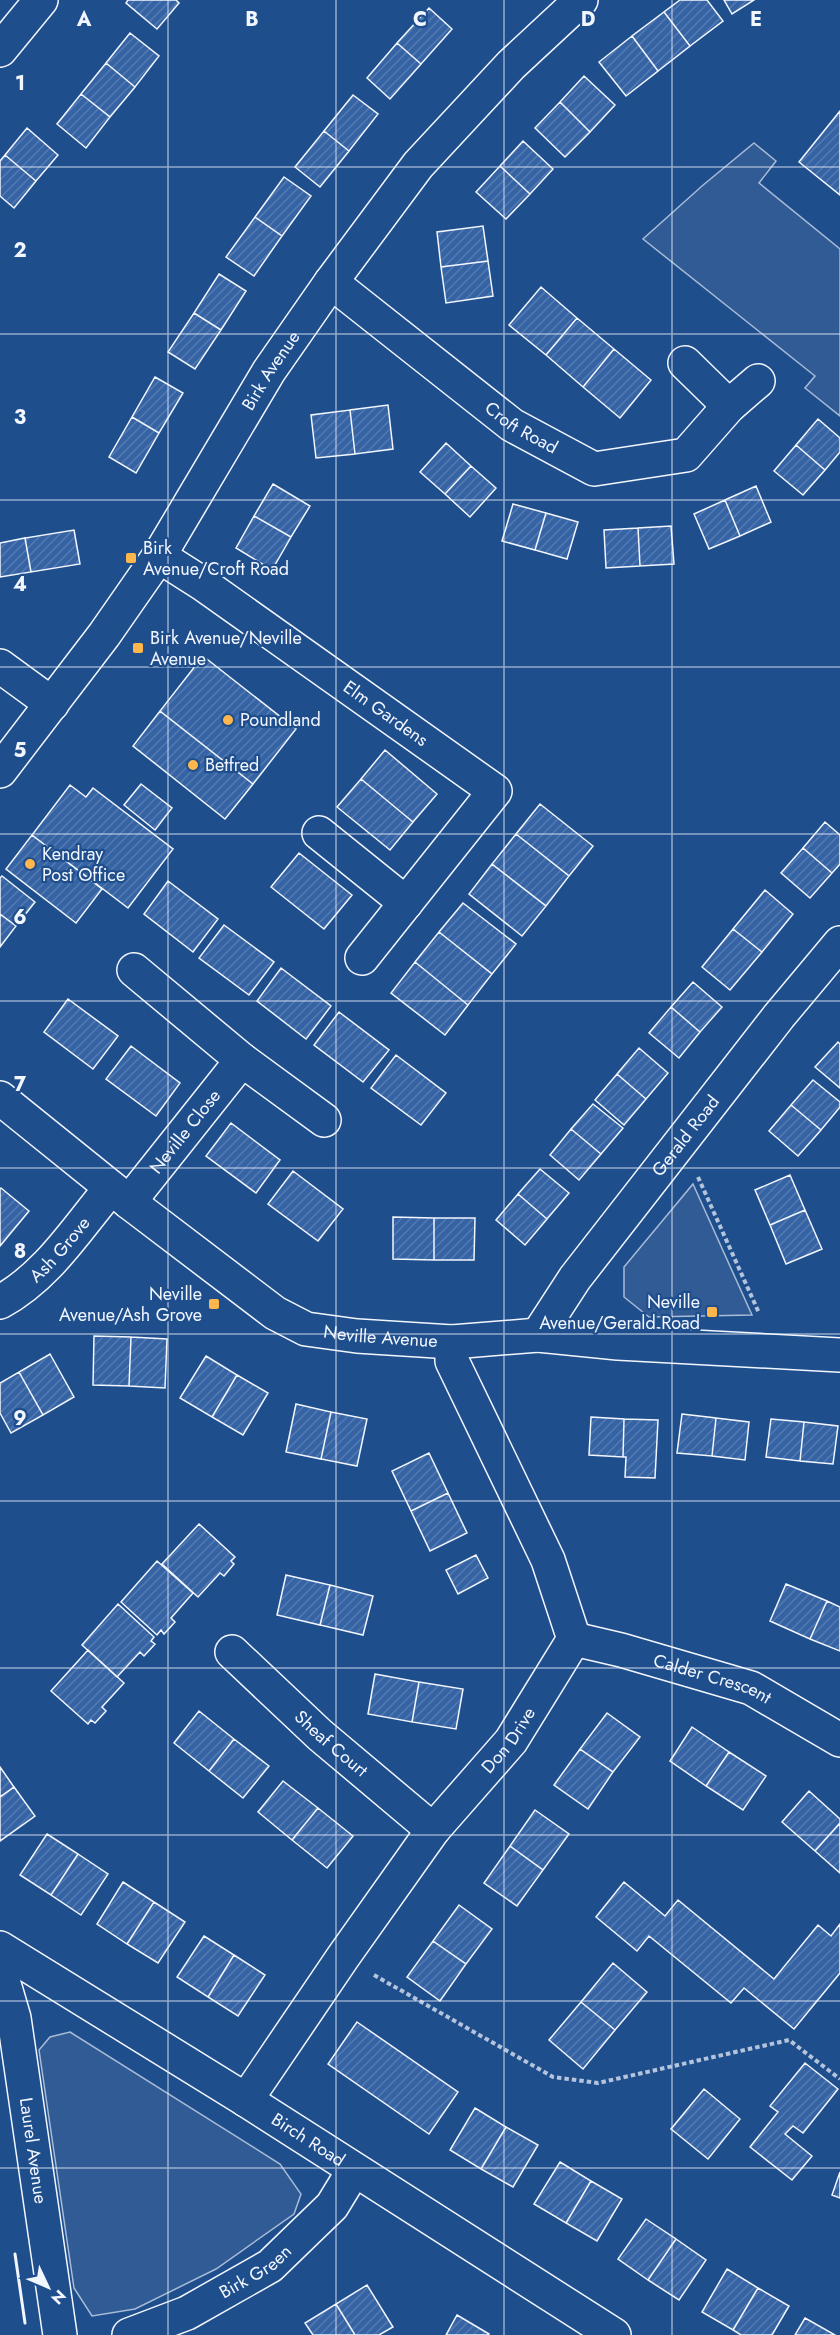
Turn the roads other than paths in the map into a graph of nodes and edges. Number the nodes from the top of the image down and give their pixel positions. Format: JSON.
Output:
{"nodes":[{"id":1,"x":41,"y":0,"type":"edge"},
{"id":2,"x":581,"y":0,"type":"edge"},
{"id":3,"x":0,"y":50,"type":"edge"},
{"id":4,"x":331,"y":282,"type":"junction"},
{"id":5,"x":685,"y":363,"type":"dead end"},
{"id":6,"x":758,"y":381,"type":"dead end"},
{"id":7,"x":729,"y":406,"type":"junction"},
{"id":8,"x":159,"y":556,"type":"junction"},
{"id":9,"x":0,"y":666,"type":"edge"},
{"id":10,"x":52,"y":704,"type":"junction"},
{"id":11,"x":0,"y":771,"type":"edge"},
{"id":12,"x":319,"y":832,"type":"dead end"},
{"id":13,"x":406,"y":903,"type":"junction"},
{"id":14,"x":840,"y":943,"type":"edge"},
{"id":15,"x":362,"y":958,"type":"dead end"},
{"id":16,"x":134,"y":970,"type":"dead end"},
{"id":17,"x":242,"y":1060,"type":"junction"},
{"id":18,"x":0,"y":1098,"type":"edge"},
{"id":19,"x":324,"y":1120,"type":"dead end"},
{"id":20,"x":120,"y":1195,"type":"junction"},
{"id":21,"x":0,"y":1302,"type":"edge"},
{"id":22,"x":538,"y":1335,"type":"junction"},
{"id":23,"x":452,"y":1341,"type":"junction"},
{"id":24,"x":840,"y":1355,"type":"edge"},
{"id":25,"x":574,"y":1639,"type":"junction"},
{"id":26,"x":232,"y":1652,"type":"dead end"},
{"id":27,"x":840,"y":1740,"type":"edge"},
{"id":28,"x":433,"y":1830,"type":"junction"},
{"id":29,"x":0,"y":1948,"type":"edge"},
{"id":30,"x":0,"y":1970,"type":"edge"},
{"id":31,"x":246,"y":2100,"type":"junction"},
{"id":32,"x":354,"y":2170,"type":"junction"},
{"id":33,"x":60,"y":2335,"type":"edge"},
{"id":34,"x":129,"y":2335,"type":"edge"},
{"id":35,"x":614,"y":2335,"type":"edge"}],
"edges":[{"from":1,"to":3,"type":"street"},
{"from":2,"to":4,"type":"street","name":"Birk Avenue"},
{"from":4,"to":7,"type":"street","name":"Croft Road"},
{"from":4,"to":8,"type":"street","name":"Birk Avenue"},
{"from":5,"to":7,"type":"street"},
{"from":6,"to":7,"type":"street","name":"Croft Road"},
{"from":8,"to":10,"type":"street","name":"Birk Avenue"},
{"from":8,"to":13,"type":"street","name":"Elm Gardens"},
{"from":9,"to":10,"type":"street"},
{"from":10,"to":11,"type":"street","name":"Birk Avenue"},
{"from":12,"to":13,"type":"street"},
{"from":13,"to":15,"type":"street","name":"Elm Gardens"},
{"from":14,"to":22,"type":"street","name":"Gerald Road"},
{"from":16,"to":17,"type":"street"},
{"from":17,"to":19,"type":"street"},
{"from":17,"to":20,"type":"street","name":"Neville Close"},
{"from":18,"to":20,"type":"street","name":"Neville Avenue"},
{"from":20,"to":21,"type":"street","name":"Ash Grove"},
{"from":20,"to":23,"type":"street","name":"Neville Avenue"},
{"from":22,"to":23,"type":"street","name":"Neville Avenue"},
{"from":22,"to":24,"type":"street","name":"Neville Avenue"},
{"from":23,"to":25,"type":"street"},
{"from":25,"to":27,"type":"street","name":"Calder Crescent"},
{"from":25,"to":28,"type":"street","name":"Don Drive"},
{"from":26,"to":28,"type":"street","name":"Sheaf Court"},
{"from":28,"to":31,"type":"street","name":"Don Drive"},
{"from":29,"to":31,"type":"street","name":"Birch Road"},
{"from":30,"to":33,"type":"street","name":"Laurel Avenue"},
{"from":31,"to":32,"type":"street","name":"Birch Road"},
{"from":32,"to":34,"type":"street","name":"Birk Green"},
{"from":32,"to":35,"type":"street","name":"Birch Road"}]}
